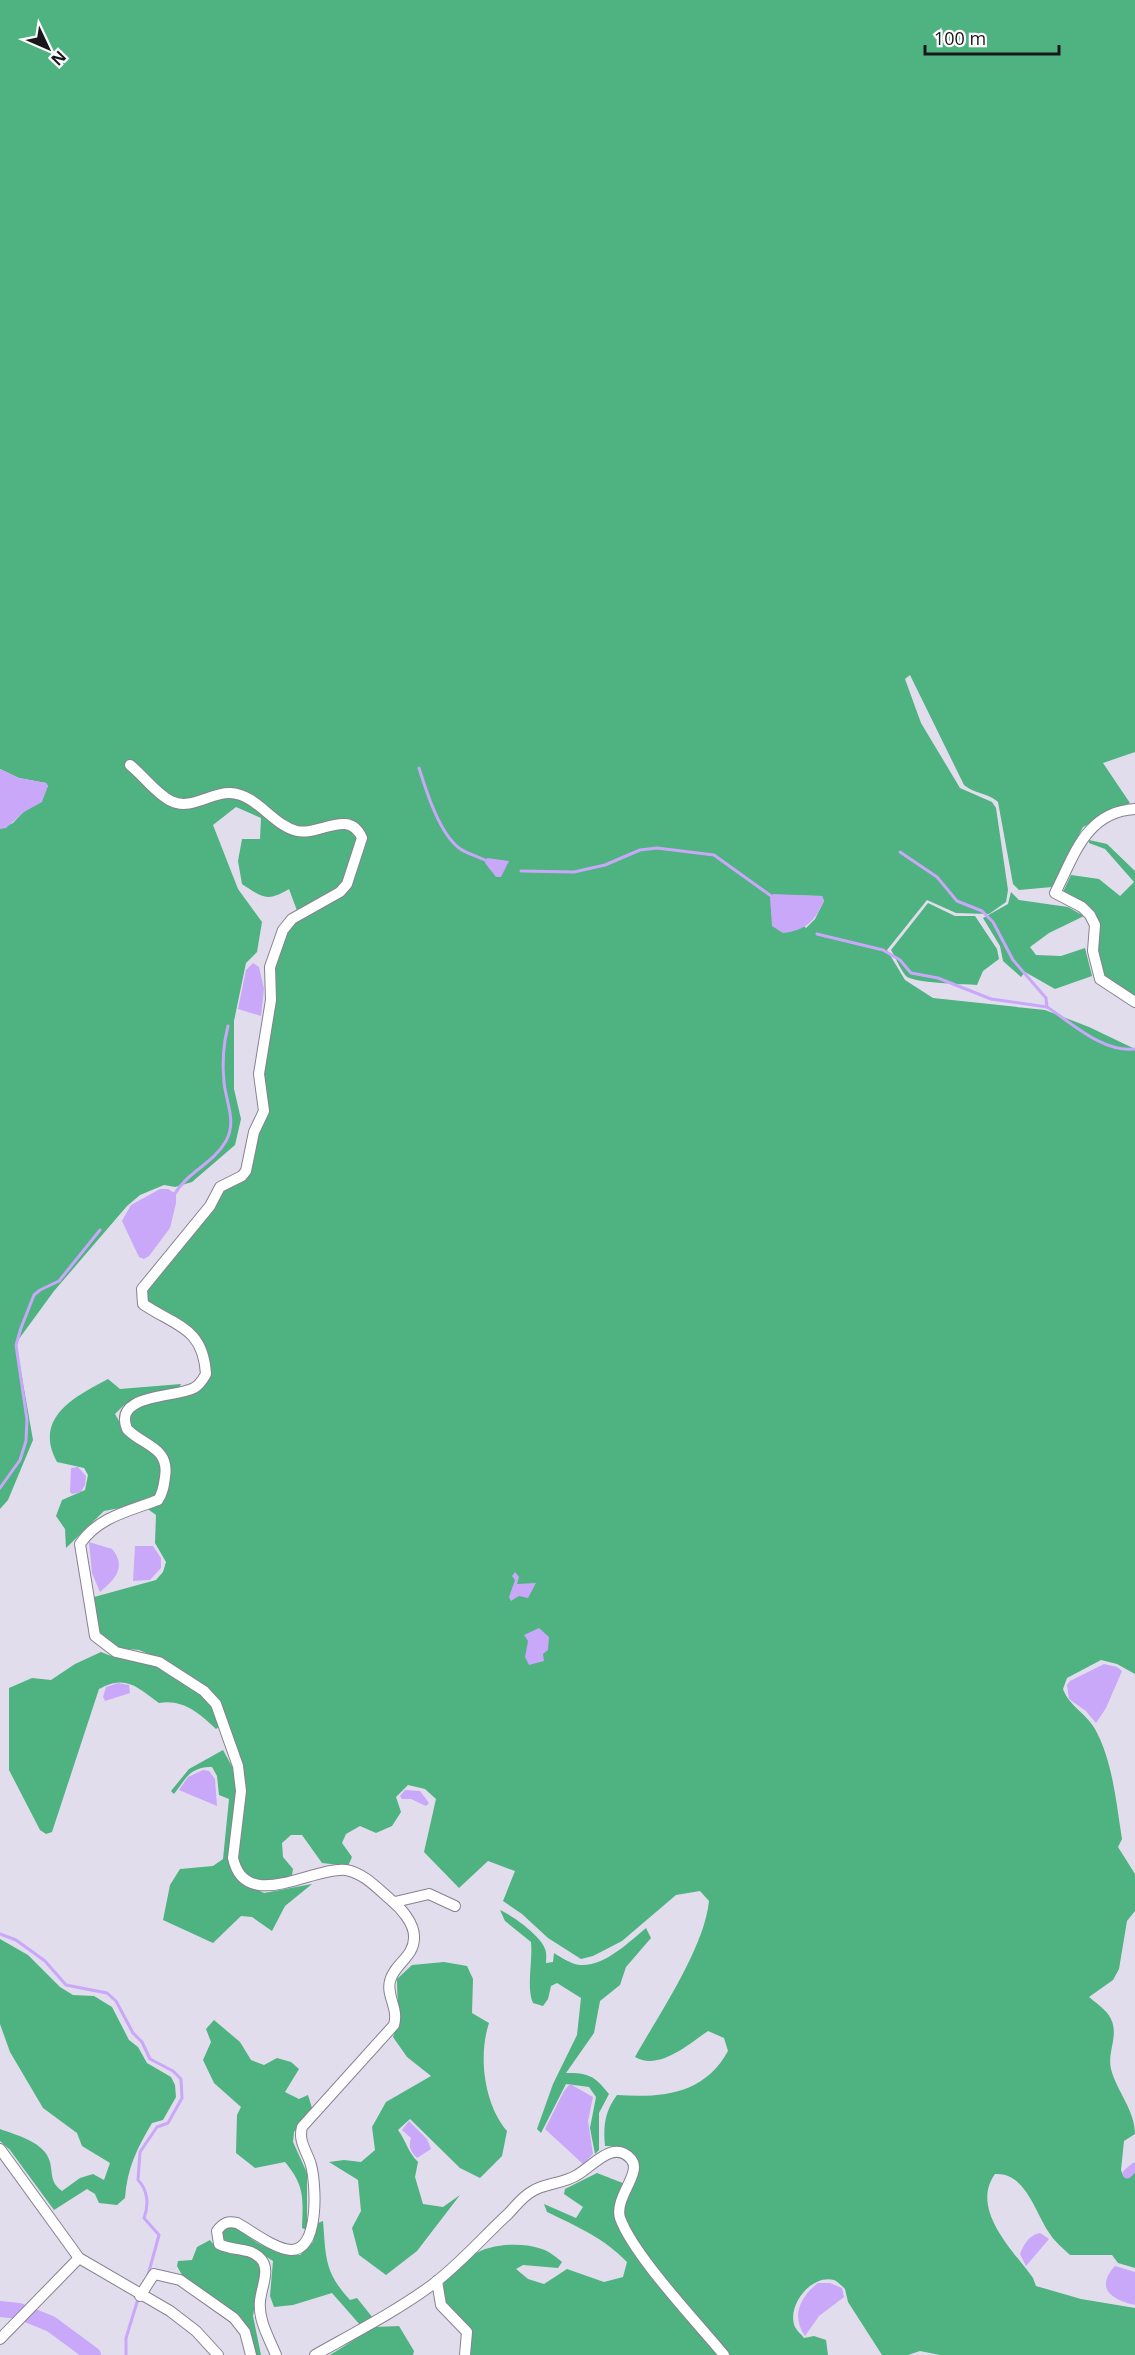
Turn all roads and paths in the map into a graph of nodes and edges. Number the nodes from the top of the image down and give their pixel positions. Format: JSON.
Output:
{"nodes":[{"id":1,"x":130,"y":765,"type":"dead end"},
{"id":2,"x":1135,"y":809,"type":"edge"},
{"id":3,"x":1135,"y":1002,"type":"edge"},
{"id":4,"x":394,"y":1902,"type":"junction"},
{"id":5,"x":455,"y":1906,"type":"dead end"},
{"id":6,"x":0,"y":2149,"type":"edge"},
{"id":7,"x":79,"y":2258,"type":"junction"},
{"id":8,"x":437,"y":2281,"type":"junction"},
{"id":9,"x":140,"y":2296,"type":"junction"},
{"id":10,"x":0,"y":2339,"type":"edge"},
{"id":11,"x":218,"y":2355,"type":"edge"},
{"id":12,"x":251,"y":2355,"type":"edge"},
{"id":13,"x":276,"y":2355,"type":"edge"},
{"id":14,"x":315,"y":2355,"type":"edge"},
{"id":15,"x":465,"y":2355,"type":"edge"},
{"id":16,"x":724,"y":2355,"type":"edge"}],
"edges":[{"from":1,"to":4,"type":"street"},
{"from":2,"to":3,"type":"street"},
{"from":4,"to":5,"type":"street"},
{"from":4,"to":13,"type":"street"},
{"from":6,"to":7,"type":"street"},
{"from":7,"to":9,"type":"street"},
{"from":7,"to":10,"type":"street"},
{"from":8,"to":14,"type":"street"},
{"from":8,"to":15,"type":"street"},
{"from":8,"to":16,"type":"street"},
{"from":9,"to":11,"type":"street"},
{"from":9,"to":12,"type":"street"}]}
